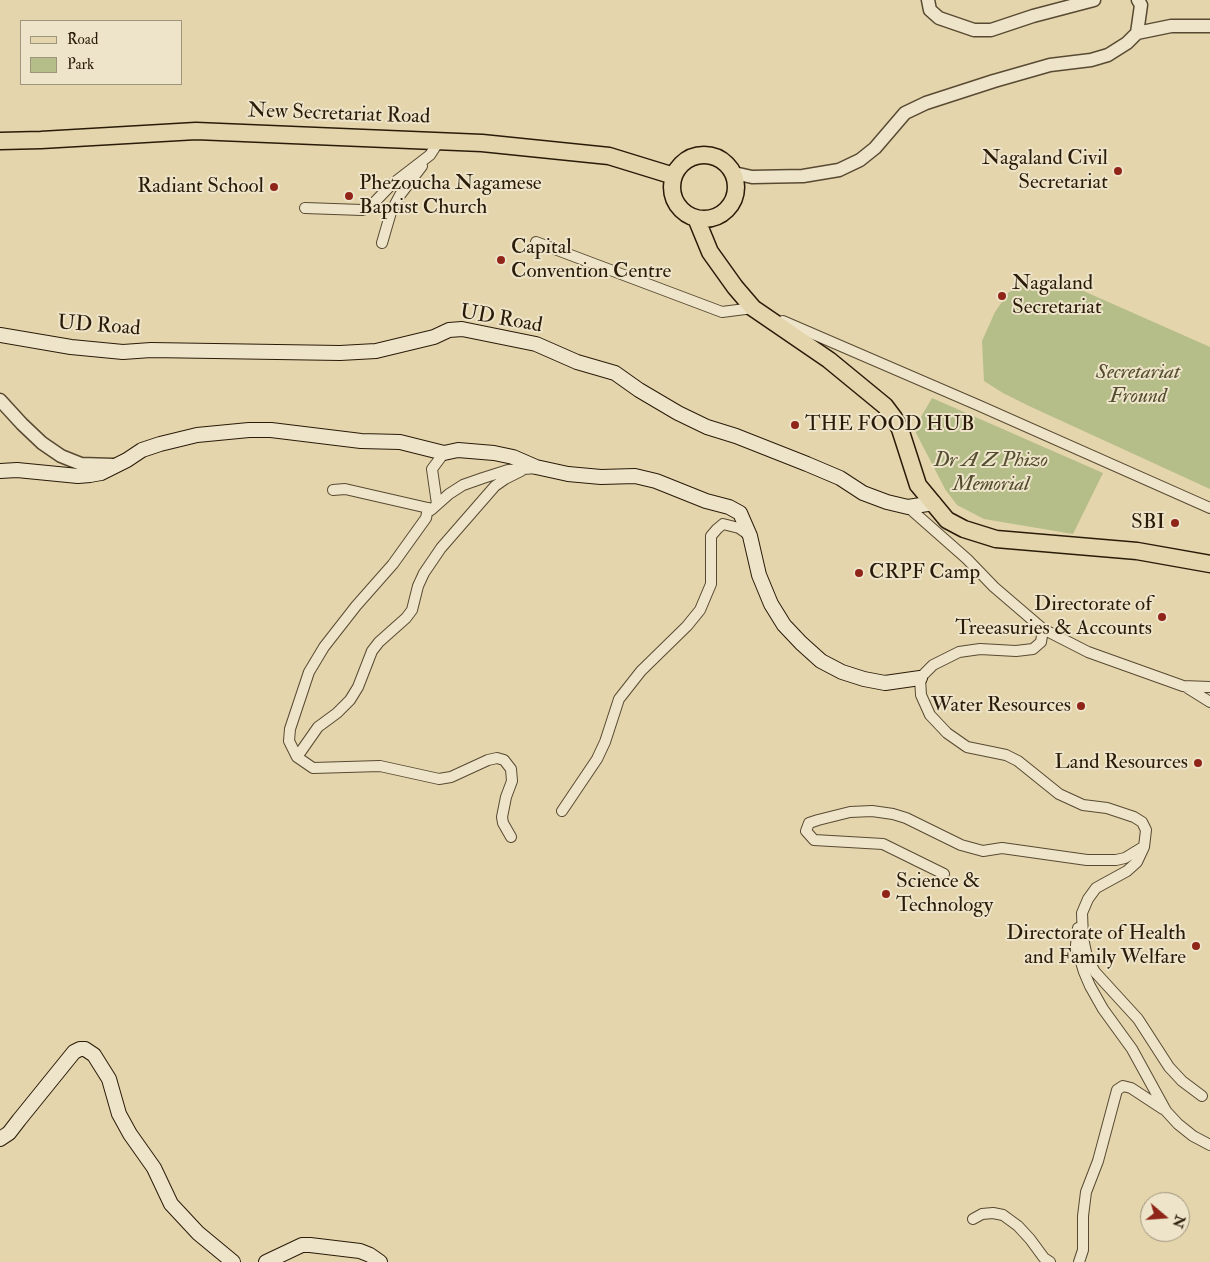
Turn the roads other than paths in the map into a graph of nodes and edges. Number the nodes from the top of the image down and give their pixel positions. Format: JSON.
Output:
{"nodes":[{"id":1,"x":928,"y":0,"type":"edge"},
{"id":2,"x":1094,"y":0,"type":"edge"},
{"id":3,"x":1138,"y":0,"type":"edge"},
{"id":4,"x":1210,"y":26,"type":"edge"},
{"id":5,"x":1137,"y":33,"type":"junction"},
{"id":6,"x":0,"y":141,"type":"edge"},
{"id":7,"x":439,"y":141,"type":"junction"},
{"id":8,"x":430,"y":156,"type":"junction"},
{"id":9,"x":734,"y":173,"type":"junction"},
{"id":10,"x":674,"y":176,"type":"junction"},
{"id":11,"x":305,"y":208,"type":"dead end"},
{"id":12,"x":696,"y":218,"type":"junction"},
{"id":13,"x":536,"y":242,"type":"dead end"},
{"id":14,"x":382,"y":243,"type":"dead end"},
{"id":15,"x":753,"y":308,"type":"junction"},
{"id":16,"x":0,"y":334,"type":"edge"},
{"id":17,"x":0,"y":400,"type":"edge"},
{"id":18,"x":444,"y":453,"type":"junction"},
{"id":19,"x":113,"y":466,"type":"junction"},
{"id":20,"x":541,"y":468,"type":"junction"},
{"id":21,"x":524,"y":469,"type":"junction"},
{"id":22,"x":0,"y":471,"type":"edge"},
{"id":23,"x":333,"y":490,"type":"dead end"},
{"id":24,"x":934,"y":503,"type":"junction"},
{"id":25,"x":432,"y":506,"type":"junction"},
{"id":26,"x":908,"y":506,"type":"junction"},
{"id":27,"x":1210,"y":508,"type":"edge"},
{"id":28,"x":750,"y":536,"type":"junction"},
{"id":29,"x":1210,"y":564,"type":"edge"},
{"id":30,"x":1043,"y":629,"type":"junction"},
{"id":31,"x":920,"y":678,"type":"junction"},
{"id":32,"x":1183,"y":686,"type":"junction"},
{"id":33,"x":1210,"y":687,"type":"edge"},
{"id":34,"x":1210,"y":702,"type":"edge"},
{"id":35,"x":297,"y":757,"type":"junction"},
{"id":36,"x":562,"y":811,"type":"dead end"},
{"id":37,"x":511,"y":837,"type":"dead end"},
{"id":38,"x":1144,"y":847,"type":"junction"},
{"id":39,"x":944,"y":874,"type":"dead end"},
{"id":40,"x":1082,"y":913,"type":"junction"},
{"id":41,"x":1202,"y":1096,"type":"dead end"},
{"id":42,"x":1166,"y":1111,"type":"junction"},
{"id":43,"x":0,"y":1139,"type":"edge"},
{"id":44,"x":1210,"y":1145,"type":"edge"},
{"id":45,"x":973,"y":1219,"type":"dead end"},
{"id":46,"x":233,"y":1262,"type":"edge"},
{"id":47,"x":266,"y":1262,"type":"edge"},
{"id":48,"x":380,"y":1262,"type":"edge"},
{"id":49,"x":1050,"y":1262,"type":"edge"},
{"id":50,"x":1080,"y":1262,"type":"edge"}],
"edges":[{"from":1,"to":2,"type":"street"},
{"from":3,"to":5,"type":"street"},
{"from":4,"to":5,"type":"street"},
{"from":5,"to":9,"type":"street"},
{"from":6,"to":7,"type":"main road","name":"New Secretariat Road"},
{"from":7,"to":8,"type":"street"},
{"from":7,"to":10,"type":"main road","name":"New Secretariat Road"},
{"from":8,"to":11,"type":"street"},
{"from":8,"to":14,"type":"street"},
{"from":9,"to":10,"type":"main road"},
{"from":9,"to":12,"type":"main road"},
{"from":10,"to":12,"type":"main road"},
{"from":12,"to":15,"type":"main road"},
{"from":13,"to":15,"type":"street"},
{"from":15,"to":24,"type":"main road"},
{"from":15,"to":27,"type":"street"},
{"from":16,"to":26,"type":"main road","name":"UD Road"},
{"from":17,"to":19,"type":"street"},
{"from":18,"to":19,"type":"main road"},
{"from":18,"to":20,"type":"main road"},
{"from":18,"to":25,"type":"street"},
{"from":19,"to":22,"type":"main road"},
{"from":20,"to":21,"type":"street"},
{"from":20,"to":28,"type":"main road"},
{"from":21,"to":25,"type":"street"},
{"from":21,"to":35,"type":"street"},
{"from":23,"to":25,"type":"street"},
{"from":24,"to":26,"type":"main road","name":"UD Road"},
{"from":24,"to":29,"type":"main road"},
{"from":25,"to":35,"type":"street"},
{"from":26,"to":30,"type":"street"},
{"from":28,"to":31,"type":"main road"},
{"from":28,"to":36,"type":"street"},
{"from":30,"to":31,"type":"street"},
{"from":30,"to":32,"type":"street"},
{"from":31,"to":38,"type":"street"},
{"from":32,"to":33,"type":"street"},
{"from":32,"to":34,"type":"street"},
{"from":35,"to":37,"type":"street"},
{"from":38,"to":39,"type":"street"},
{"from":38,"to":40,"type":"street"},
{"from":40,"to":41,"type":"street"},
{"from":40,"to":42,"type":"street"},
{"from":42,"to":44,"type":"street"},
{"from":42,"to":50,"type":"street"},
{"from":43,"to":46,"type":"main road"},
{"from":45,"to":49,"type":"street"},
{"from":47,"to":48,"type":"main road"}]}
